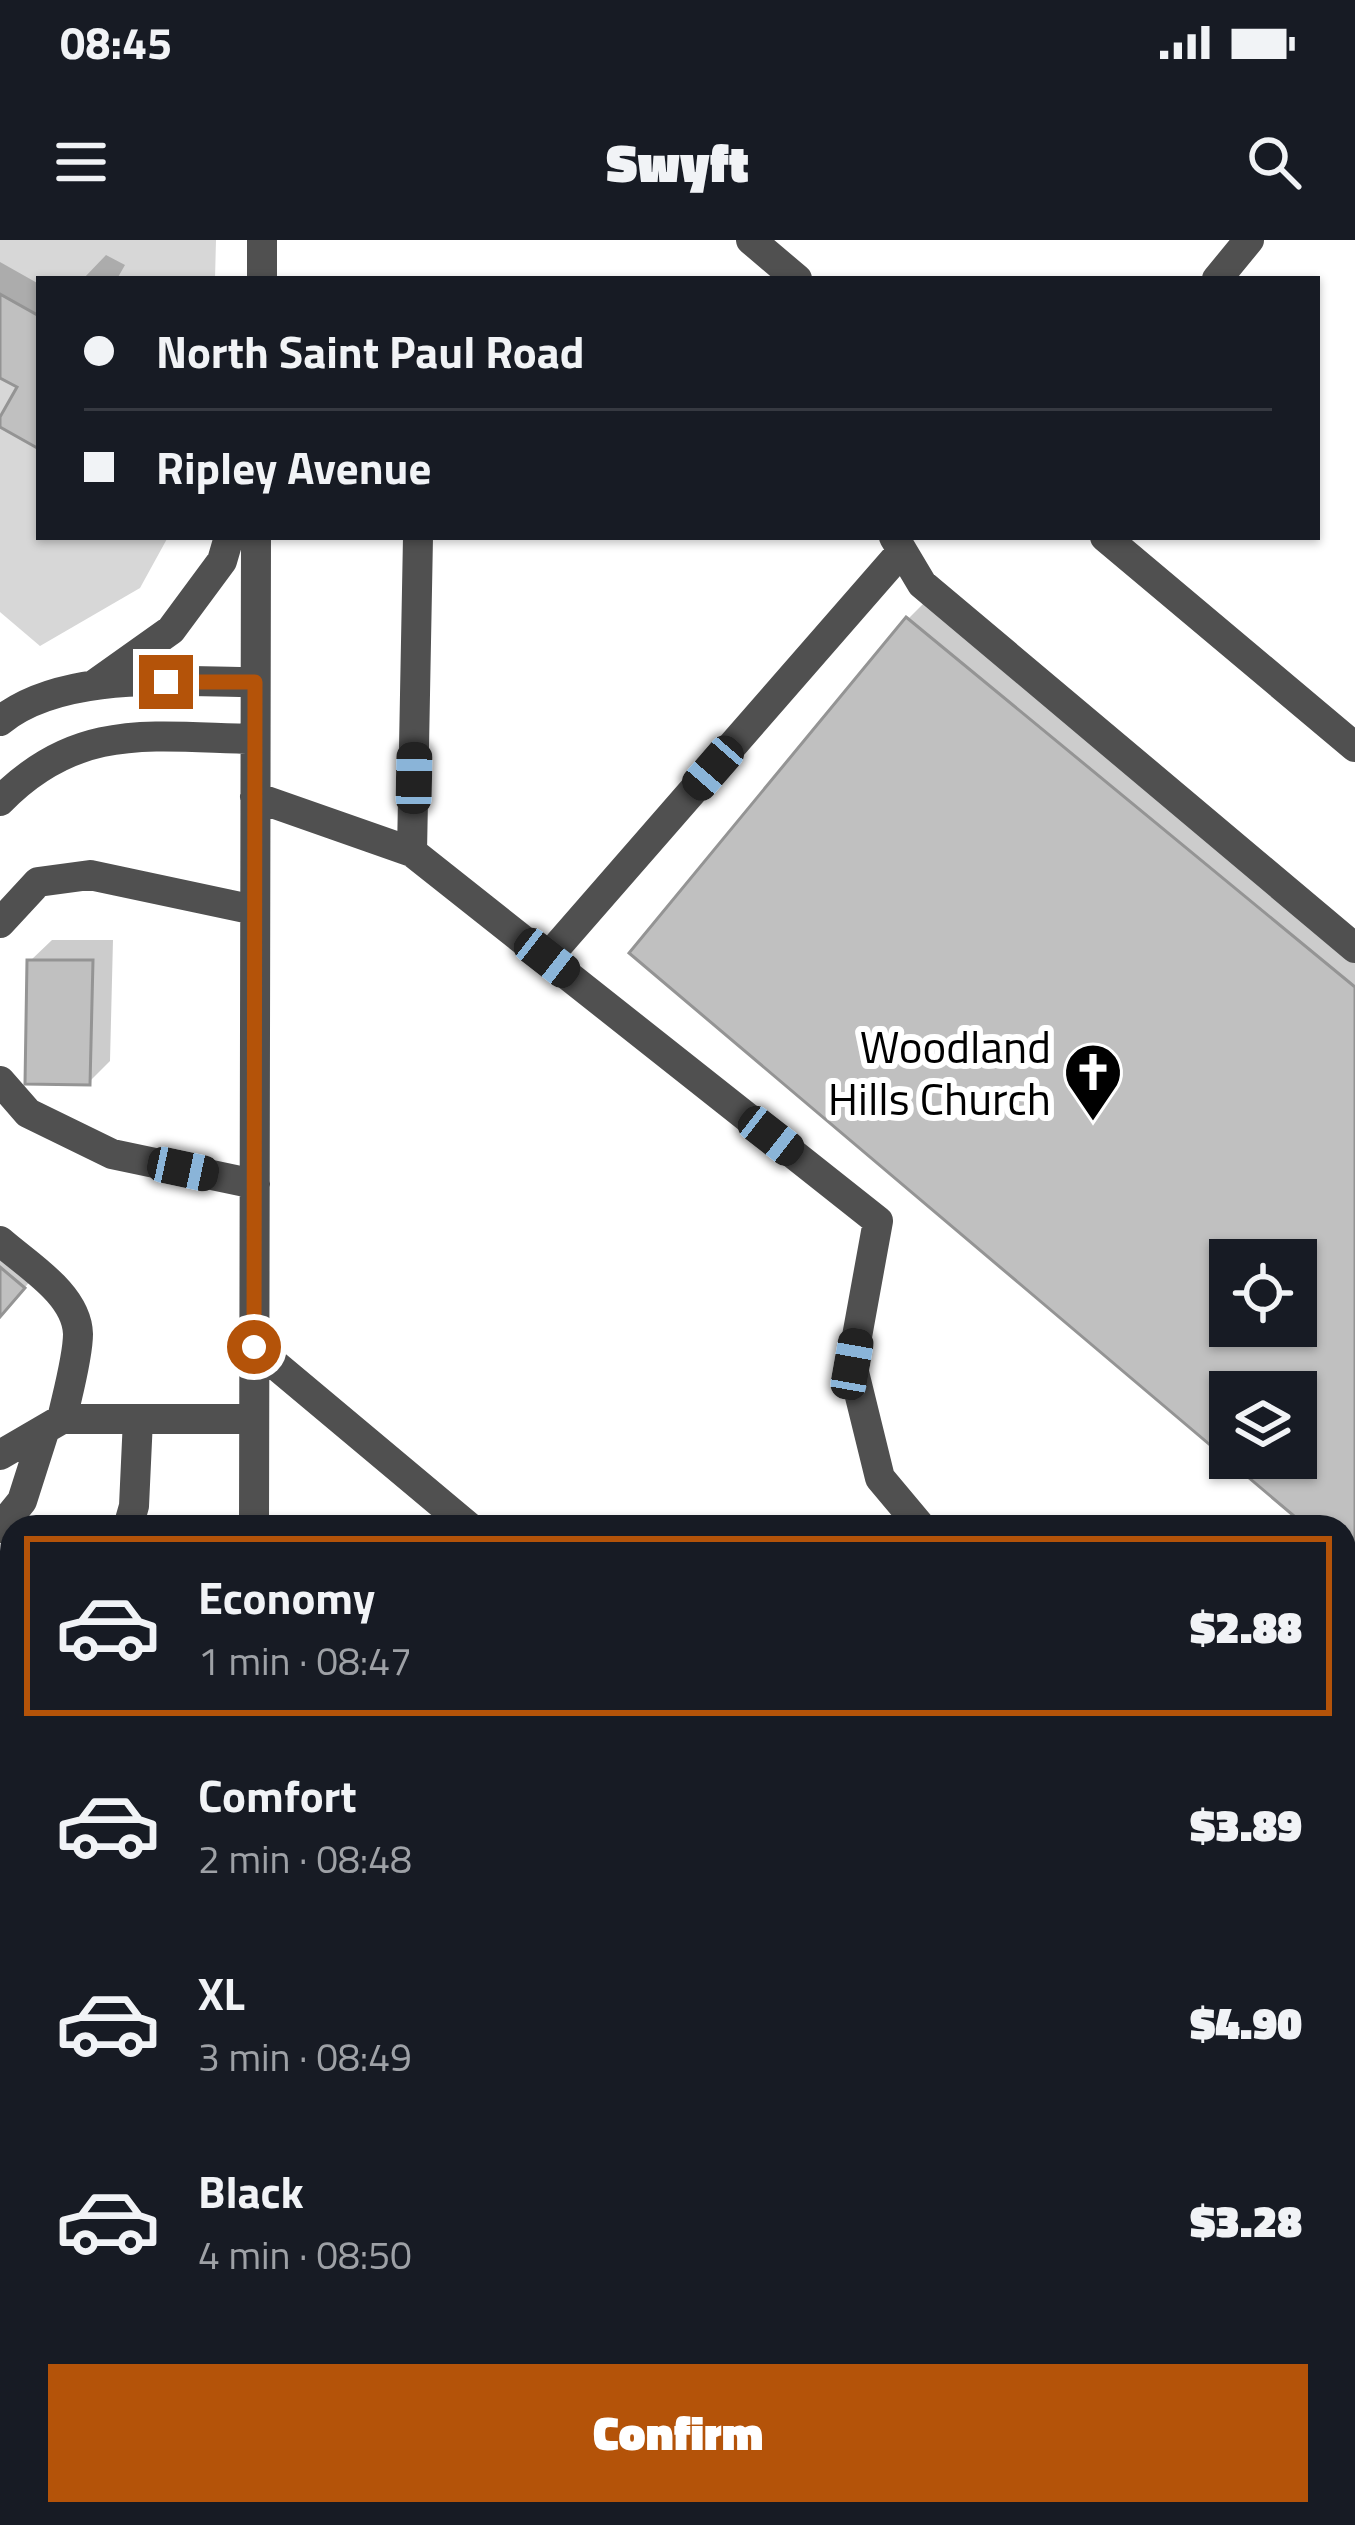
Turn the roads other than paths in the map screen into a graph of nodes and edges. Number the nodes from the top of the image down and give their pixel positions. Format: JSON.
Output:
{"nodes":[{"id":1,"x":262,"y":240,"type":"edge"},
{"id":2,"x":751,"y":240,"type":"edge"},
{"id":3,"x":1249,"y":240,"type":"edge"},
{"id":4,"x":262,"y":276,"type":"edge"},
{"id":5,"x":793,"y":276,"type":"edge"},
{"id":6,"x":1219,"y":276,"type":"edge"},
{"id":7,"x":229,"y":540,"type":"edge"},
{"id":8,"x":256,"y":540,"type":"edge"},
{"id":9,"x":418,"y":540,"type":"edge"},
{"id":10,"x":1109,"y":540,"type":"edge"},
{"id":11,"x":898,"y":544,"type":"edge"},
{"id":12,"x":255,"y":682,"type":"junction"},
{"id":13,"x":92,"y":686,"type":"junction"},
{"id":14,"x":0,"y":721,"type":"edge"},
{"id":15,"x":254,"y":739,"type":"junction"},
{"id":16,"x":1355,"y":747,"type":"edge"},
{"id":17,"x":255,"y":797,"type":"junction"},
{"id":18,"x":0,"y":801,"type":"edge"},
{"id":19,"x":412,"y":852,"type":"junction"},
{"id":20,"x":255,"y":910,"type":"junction"},
{"id":21,"x":0,"y":922,"type":"edge"},
{"id":22,"x":1355,"y":949,"type":"edge"},
{"id":23,"x":547,"y":958,"type":"junction"},
{"id":24,"x":0,"y":1081,"type":"edge"},
{"id":25,"x":254,"y":1184,"type":"junction"},
{"id":26,"x":0,"y":1241,"type":"edge"},
{"id":27,"x":254,"y":1347,"type":"junction"},
{"id":28,"x":139,"y":1419,"type":"junction"},
{"id":29,"x":254,"y":1419,"type":"junction"},
{"id":30,"x":54,"y":1425,"type":"junction"},
{"id":31,"x":0,"y":1455,"type":"edge"},
{"id":32,"x":11,"y":1515,"type":"edge"},
{"id":33,"x":131,"y":1515,"type":"edge"},
{"id":34,"x":254,"y":1515,"type":"edge"},
{"id":35,"x":455,"y":1515,"type":"edge"},
{"id":36,"x":911,"y":1515,"type":"edge"}],
"edges":[{"from":1,"to":4,"type":"street"},
{"from":2,"to":5,"type":"street"},
{"from":3,"to":6,"type":"street"},
{"from":7,"to":13,"type":"street"},
{"from":8,"to":12,"type":"street"},
{"from":9,"to":19,"type":"street"},
{"from":10,"to":16,"type":"street"},
{"from":11,"to":22,"type":"street"},
{"from":11,"to":23,"type":"street"},
{"from":12,"to":13,"type":"street"},
{"from":12,"to":15,"type":"street"},
{"from":13,"to":14,"type":"street"},
{"from":15,"to":17,"type":"street"},
{"from":15,"to":18,"type":"street"},
{"from":17,"to":19,"type":"street"},
{"from":17,"to":20,"type":"street"},
{"from":19,"to":23,"type":"street"},
{"from":20,"to":21,"type":"street"},
{"from":20,"to":25,"type":"street"},
{"from":23,"to":36,"type":"street"},
{"from":24,"to":25,"type":"street"},
{"from":25,"to":27,"type":"street"},
{"from":26,"to":30,"type":"street"},
{"from":27,"to":29,"type":"street"},
{"from":27,"to":35,"type":"street"},
{"from":28,"to":29,"type":"street"},
{"from":28,"to":30,"type":"street"},
{"from":28,"to":33,"type":"street"},
{"from":29,"to":34,"type":"street"},
{"from":30,"to":31,"type":"street"},
{"from":30,"to":32,"type":"street"}]}
